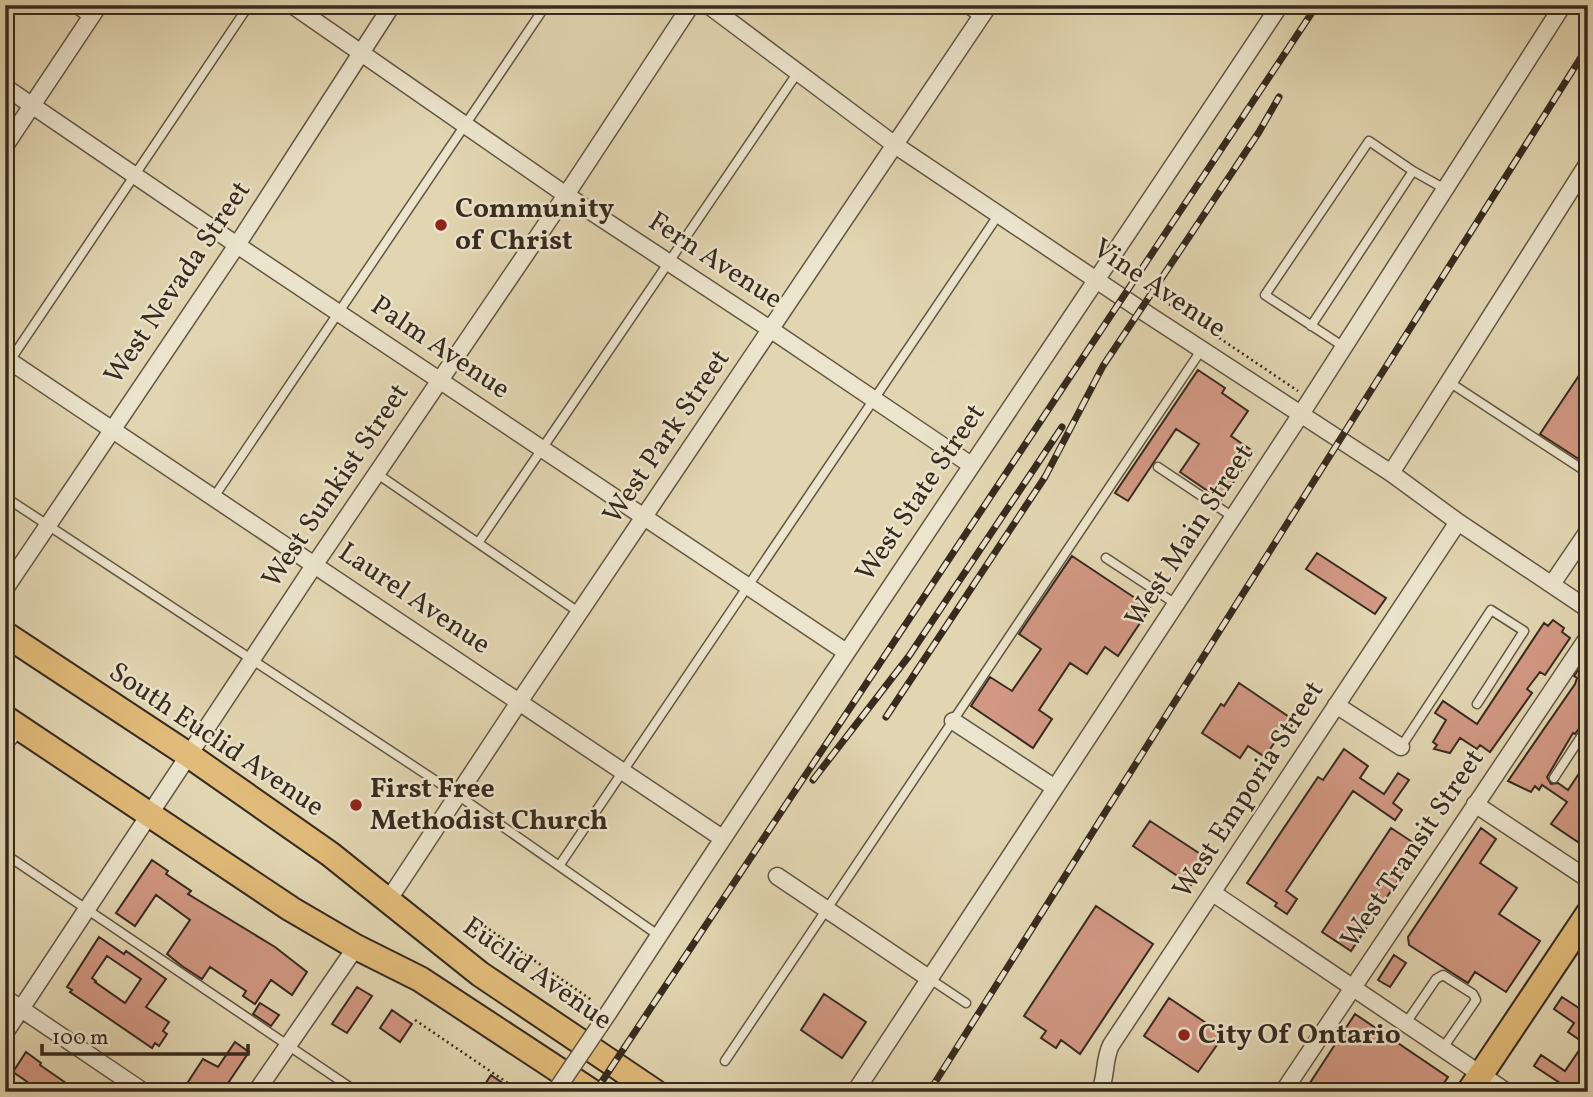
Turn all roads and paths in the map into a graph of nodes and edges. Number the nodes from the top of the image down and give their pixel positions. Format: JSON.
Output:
{"nodes":[{"id":1,"x":71,"y":5,"type":"edge"},
{"id":2,"x":249,"y":5,"type":"edge"},
{"id":3,"x":292,"y":5,"type":"edge"},
{"id":4,"x":391,"y":5,"type":"edge"},
{"id":5,"x":546,"y":5,"type":"edge"},
{"id":6,"x":691,"y":5,"type":"edge"},
{"id":7,"x":708,"y":5,"type":"edge"},
{"id":8,"x":962,"y":5,"type":"edge"},
{"id":9,"x":1280,"y":5,"type":"edge"},
{"id":10,"x":1563,"y":5,"type":"edge"},
{"id":11,"x":984,"y":11,"type":"edge"},
{"id":12,"x":94,"y":12,"type":"edge"},
{"id":13,"x":360,"y":52,"type":"junction"},
{"id":14,"x":798,"y":72,"type":"junction"},
{"id":15,"x":5,"y":87,"type":"edge"},
{"id":16,"x":33,"y":104,"type":"junction"},
{"id":17,"x":465,"y":125,"type":"junction"},
{"id":18,"x":895,"y":145,"type":"junction"},
{"id":19,"x":5,"y":146,"type":"edge"},
{"id":20,"x":1588,"y":163,"type":"edge"},
{"id":21,"x":1413,"y":171,"type":"junction"},
{"id":22,"x":135,"y":175,"type":"junction"},
{"id":23,"x":1445,"y":189,"type":"junction"},
{"id":24,"x":566,"y":195,"type":"junction"},
{"id":25,"x":999,"y":214,"type":"junction"},
{"id":26,"x":237,"y":245,"type":"junction"},
{"id":27,"x":669,"y":262,"type":"junction"},
{"id":28,"x":1098,"y":280,"type":"junction"},
{"id":29,"x":1160,"y":298,"type":"dead end"},
{"id":30,"x":338,"y":312,"type":"junction"},
{"id":31,"x":1311,"y":326,"type":"junction"},
{"id":32,"x":770,"y":329,"type":"junction"},
{"id":33,"x":1344,"y":347,"type":"junction"},
{"id":34,"x":1202,"y":349,"type":"junction"},
{"id":35,"x":7,"y":362,"type":"edge"},
{"id":36,"x":439,"y":379,"type":"junction"},
{"id":37,"x":1449,"y":382,"type":"junction"},
{"id":38,"x":1298,"y":391,"type":"dead end"},
{"id":39,"x":876,"y":400,"type":"junction"},
{"id":40,"x":1301,"y":414,"type":"junction"},
{"id":41,"x":111,"y":430,"type":"junction"},
{"id":42,"x":542,"y":448,"type":"junction"},
{"id":43,"x":971,"y":465,"type":"junction"},
{"id":44,"x":1158,"y":467,"type":"dead end"},
{"id":45,"x":376,"y":473,"type":"junction"},
{"id":46,"x":1391,"y":473,"type":"junction"},
{"id":47,"x":1588,"y":473,"type":"edge"},
{"id":48,"x":5,"y":497,"type":"edge"},
{"id":49,"x":214,"y":497,"type":"junction"},
{"id":50,"x":1233,"y":517,"type":"junction"},
{"id":51,"x":645,"y":518,"type":"junction"},
{"id":52,"x":1458,"y":522,"type":"junction"},
{"id":53,"x":48,"y":525,"type":"junction"},
{"id":54,"x":1588,"y":531,"type":"edge"},
{"id":55,"x":478,"y":543,"type":"junction"},
{"id":56,"x":1106,"y":558,"type":"dead end"},
{"id":57,"x":315,"y":564,"type":"junction"},
{"id":58,"x":1552,"y":584,"type":"junction"},
{"id":59,"x":749,"y":587,"type":"junction"},
{"id":60,"x":5,"y":589,"type":"edge"},
{"id":61,"x":1176,"y":604,"type":"junction"},
{"id":62,"x":1588,"y":609,"type":"edge"},
{"id":63,"x":580,"y":612,"type":"junction"},
{"id":64,"x":5,"y":634,"type":"edge"},
{"id":65,"x":1588,"y":637,"type":"edge"},
{"id":66,"x":846,"y":652,"type":"junction"},
{"id":67,"x":253,"y":659,"type":"junction"},
{"id":68,"x":519,"y":702,"type":"junction"},
{"id":69,"x":1477,"y":704,"type":"dead end"},
{"id":70,"x":1336,"y":705,"type":"junction"},
{"id":71,"x":953,"y":721,"type":"junction"},
{"id":72,"x":13,"y":723,"type":"edge"},
{"id":73,"x":1588,"y":726,"type":"edge"},
{"id":74,"x":1401,"y":747,"type":"joint"},
{"id":75,"x":5,"y":749,"type":"edge"},
{"id":76,"x":190,"y":756,"type":"junction"},
{"id":77,"x":622,"y":771,"type":"junction"},
{"id":78,"x":1554,"y":778,"type":"dead end"},
{"id":79,"x":1055,"y":788,"type":"junction"},
{"id":80,"x":459,"y":796,"type":"junction"},
{"id":81,"x":1475,"y":804,"type":"junction"},
{"id":82,"x":150,"y":816,"type":"junction"},
{"id":83,"x":722,"y":838,"type":"junction"},
{"id":84,"x":1586,"y":849,"type":"dead end"},
{"id":85,"x":5,"y":854,"type":"edge"},
{"id":86,"x":1586,"y":855,"type":"dead end"},
{"id":87,"x":559,"y":866,"type":"junction"},
{"id":88,"x":777,"y":876,"type":"dead end"},
{"id":89,"x":1588,"y":879,"type":"edge"},
{"id":90,"x":1213,"y":893,"type":"junction"},
{"id":91,"x":389,"y":900,"type":"junction"},
{"id":92,"x":827,"y":909,"type":"junction"},
{"id":93,"x":87,"y":911,"type":"junction"},
{"id":94,"x":1588,"y":914,"type":"edge"},
{"id":95,"x":480,"y":923,"type":"dead end"},
{"id":96,"x":658,"y":935,"type":"junction"},
{"id":97,"x":356,"y":947,"type":"junction"},
{"id":98,"x":930,"y":979,"type":"junction"},
{"id":99,"x":1353,"y":987,"type":"junction"},
{"id":100,"x":5,"y":998,"type":"edge"},
{"id":101,"x":593,"y":1001,"type":"dead end"},
{"id":102,"x":966,"y":1003,"type":"dead end"},
{"id":103,"x":22,"y":1009,"type":"junction"},
{"id":104,"x":415,"y":1020,"type":"dead end"},
{"id":105,"x":1406,"y":1023,"type":"junction"},
{"id":106,"x":5,"y":1034,"type":"edge"},
{"id":107,"x":288,"y":1046,"type":"junction"},
{"id":108,"x":1443,"y":1048,"type":"junction"},
{"id":109,"x":725,"y":1061,"type":"dead end"},
{"id":110,"x":1475,"y":1083,"type":"edge"},
{"id":111,"x":1103,"y":1090,"type":"edge"},
{"id":112,"x":144,"y":1092,"type":"edge"},
{"id":113,"x":256,"y":1092,"type":"edge"},
{"id":114,"x":357,"y":1092,"type":"edge"},
{"id":115,"x":521,"y":1092,"type":"edge"},
{"id":116,"x":555,"y":1092,"type":"edge"},
{"id":117,"x":592,"y":1092,"type":"edge"},
{"id":118,"x":655,"y":1092,"type":"edge"},
{"id":119,"x":855,"y":1092,"type":"edge"},
{"id":120,"x":1283,"y":1092,"type":"edge"},
{"id":121,"x":1507,"y":1092,"type":"edge"}],
"edges":[{"from":1,"to":12,"type":"lane"},
{"from":2,"to":22,"type":"lane"},
{"from":3,"to":13,"type":"street","name":"Fern Avenue"},
{"from":4,"to":13,"type":"street","name":"West Nevada Street"},
{"from":5,"to":17,"type":"lane"},
{"from":6,"to":24,"type":"street","name":"West Sunkist Street"},
{"from":7,"to":14,"type":"street","name":"Vine Avenue"},
{"from":8,"to":11,"type":"lane"},
{"from":9,"to":28,"type":"street","name":"West State Street"},
{"from":10,"to":23,"type":"street","name":"West Main Street"},
{"from":11,"to":18,"type":"street","name":"West Park Street"},
{"from":12,"to":16,"type":"street"},
{"from":13,"to":17,"type":"street","name":"Fern Avenue"},
{"from":13,"to":26,"type":"street","name":"West Nevada Street"},
{"from":14,"to":18,"type":"street","name":"Vine Avenue"},
{"from":14,"to":27,"type":"lane"},
{"from":15,"to":16,"type":"street","name":"Palm Avenue"},
{"from":16,"to":19,"type":"street"},
{"from":16,"to":22,"type":"street","name":"Palm Avenue"},
{"from":17,"to":24,"type":"street","name":"Fern Avenue"},
{"from":17,"to":30,"type":"lane"},
{"from":18,"to":25,"type":"street","name":"Vine Avenue"},
{"from":18,"to":32,"type":"street","name":"West Park Street"},
{"from":20,"to":37,"type":"street"},
{"from":21,"to":23,"type":"lane"},
{"from":21,"to":31,"type":"lane"},
{"from":21,"to":31,"type":"lane"},
{"from":22,"to":26,"type":"street","name":"Palm Avenue"},
{"from":22,"to":35,"type":"lane"},
{"from":23,"to":33,"type":"street","name":"West Main Street"},
{"from":24,"to":27,"type":"street","name":"Fern Avenue"},
{"from":24,"to":36,"type":"street","name":"West Sunkist Street"},
{"from":25,"to":28,"type":"street","name":"Vine Avenue"},
{"from":25,"to":39,"type":"lane"},
{"from":26,"to":30,"type":"street","name":"Palm Avenue"},
{"from":26,"to":41,"type":"street","name":"West Nevada Street"},
{"from":27,"to":32,"type":"street","name":"Fern Avenue"},
{"from":27,"to":42,"type":"lane"},
{"from":28,"to":34,"type":"street","name":"Vine Avenue"},
{"from":28,"to":43,"type":"street","name":"West State Street"},
{"from":29,"to":38,"type":"path"},
{"from":30,"to":36,"type":"street","name":"Palm Avenue"},
{"from":30,"to":49,"type":"lane"},
{"from":31,"to":33,"type":"lane"},
{"from":32,"to":39,"type":"street","name":"Fern Avenue"},
{"from":32,"to":51,"type":"street","name":"West Park Street"},
{"from":33,"to":40,"type":"street","name":"West Main Street"},
{"from":34,"to":40,"type":"street","name":"Vine Avenue"},
{"from":34,"to":71,"type":"lane"},
{"from":35,"to":41,"type":"street","name":"Laurel Avenue"},
{"from":36,"to":42,"type":"street","name":"Palm Avenue"},
{"from":36,"to":45,"type":"street","name":"West Sunkist Street"},
{"from":37,"to":46,"type":"street"},
{"from":37,"to":47,"type":"lane"},
{"from":39,"to":43,"type":"street","name":"Fern Avenue"},
{"from":39,"to":59,"type":"lane"},
{"from":40,"to":46,"type":"street","name":"Vine Avenue"},
{"from":40,"to":50,"type":"street","name":"West Main Street"},
{"from":41,"to":49,"type":"street","name":"Laurel Avenue"},
{"from":41,"to":53,"type":"street","name":"West Nevada Street"},
{"from":42,"to":51,"type":"street","name":"Palm Avenue"},
{"from":42,"to":55,"type":"lane"},
{"from":43,"to":66,"type":"street","name":"West State Street"},
{"from":44,"to":50,"type":"lane"},
{"from":45,"to":55,"type":"lane"},
{"from":45,"to":57,"type":"street","name":"West Sunkist Street"},
{"from":46,"to":52,"type":"street","name":"Vine Avenue"},
{"from":48,"to":53,"type":"lane"},
{"from":49,"to":57,"type":"street","name":"Laurel Avenue"},
{"from":50,"to":61,"type":"street","name":"West Main Street"},
{"from":51,"to":59,"type":"street","name":"Palm Avenue"},
{"from":51,"to":63,"type":"street","name":"West Park Street"},
{"from":52,"to":58,"type":"street","name":"Vine Avenue"},
{"from":52,"to":70,"type":"street","name":"West Emporia Street"},
{"from":53,"to":60,"type":"street","name":"West Nevada Street"},
{"from":53,"to":67,"type":"lane"},
{"from":54,"to":58,"type":"street"},
{"from":55,"to":63,"type":"lane"},
{"from":56,"to":61,"type":"lane"},
{"from":57,"to":67,"type":"street","name":"West Sunkist Street"},
{"from":57,"to":68,"type":"street","name":"Laurel Avenue"},
{"from":58,"to":62,"type":"street","name":"Vine Avenue"},
{"from":59,"to":66,"type":"street","name":"Palm Avenue"},
{"from":59,"to":77,"type":"lane"},
{"from":61,"to":79,"type":"street","name":"West Main Street"},
{"from":63,"to":68,"type":"street","name":"West Park Street"},
{"from":64,"to":76,"type":"main road","name":"South Euclid Avenue"},
{"from":65,"to":81,"type":"street","name":"West Transit Street"},
{"from":66,"to":83,"type":"street","name":"West State Street"},
{"from":67,"to":76,"type":"street","name":"West Sunkist Street"},
{"from":67,"to":80,"type":"lane"},
{"from":68,"to":77,"type":"street","name":"Laurel Avenue"},
{"from":68,"to":80,"type":"street","name":"West Park Street"},
{"from":69,"to":74,"type":"lane"},
{"from":70,"to":74,"type":"street"},
{"from":70,"to":90,"type":"street","name":"West Emporia Street"},
{"from":71,"to":79,"type":"street"},
{"from":71,"to":92,"type":"lane"},
{"from":72,"to":75,"type":"lane"},
{"from":72,"to":82,"type":"main road"},
{"from":73,"to":78,"type":"lane"},
{"from":76,"to":82,"type":"street","name":"West Sunkist Street"},
{"from":76,"to":91,"type":"main road","name":"South Euclid Avenue"},
{"from":77,"to":83,"type":"street","name":"Laurel Avenue"},
{"from":77,"to":87,"type":"lane"},
{"from":79,"to":98,"type":"street","name":"West Main Street"},
{"from":80,"to":87,"type":"lane"},
{"from":80,"to":91,"type":"street","name":"West Park Street"},
{"from":81,"to":89,"type":"street"},
{"from":81,"to":99,"type":"street","name":"West Transit Street"},
{"from":82,"to":93,"type":"street","name":"West Sunkist Street"},
{"from":82,"to":97,"type":"main road"},
{"from":83,"to":96,"type":"street","name":"West State Street"},
{"from":84,"to":86,"type":"path"},
{"from":85,"to":93,"type":"lane"},
{"from":87,"to":96,"type":"lane"},
{"from":88,"to":92,"type":"street"},
{"from":90,"to":99,"type":"street"},
{"from":90,"to":111,"type":"street","name":"West Emporia Street"},
{"from":91,"to":118,"type":"main road","name":"Euclid Avenue"},
{"from":92,"to":98,"type":"street"},
{"from":92,"to":109,"type":"lane"},
{"from":93,"to":103,"type":"street","name":"West Sunkist Street"},
{"from":93,"to":107,"type":"lane"},
{"from":94,"to":110,"type":"main road"},
{"from":95,"to":101,"type":"path"},
{"from":96,"to":116,"type":"street","name":"West State Street","bridge":true},
{"from":97,"to":107,"type":"street"},
{"from":97,"to":117,"type":"main road"},
{"from":98,"to":102,"type":"lane"},
{"from":98,"to":119,"type":"street","name":"West Main Street"},
{"from":99,"to":105,"type":"street"},
{"from":99,"to":120,"type":"street","name":"West Transit Street"},
{"from":100,"to":103,"type":"street"},
{"from":103,"to":106,"type":"street","name":"West Sunkist Street"},
{"from":103,"to":112,"type":"street"},
{"from":104,"to":115,"type":"path"},
{"from":105,"to":108,"type":"street"},
{"from":105,"to":108,"type":"lane"},
{"from":107,"to":113,"type":"street"},
{"from":107,"to":114,"type":"lane"},
{"from":108,"to":110,"type":"street"},
{"from":110,"to":121,"type":"street"}]}
